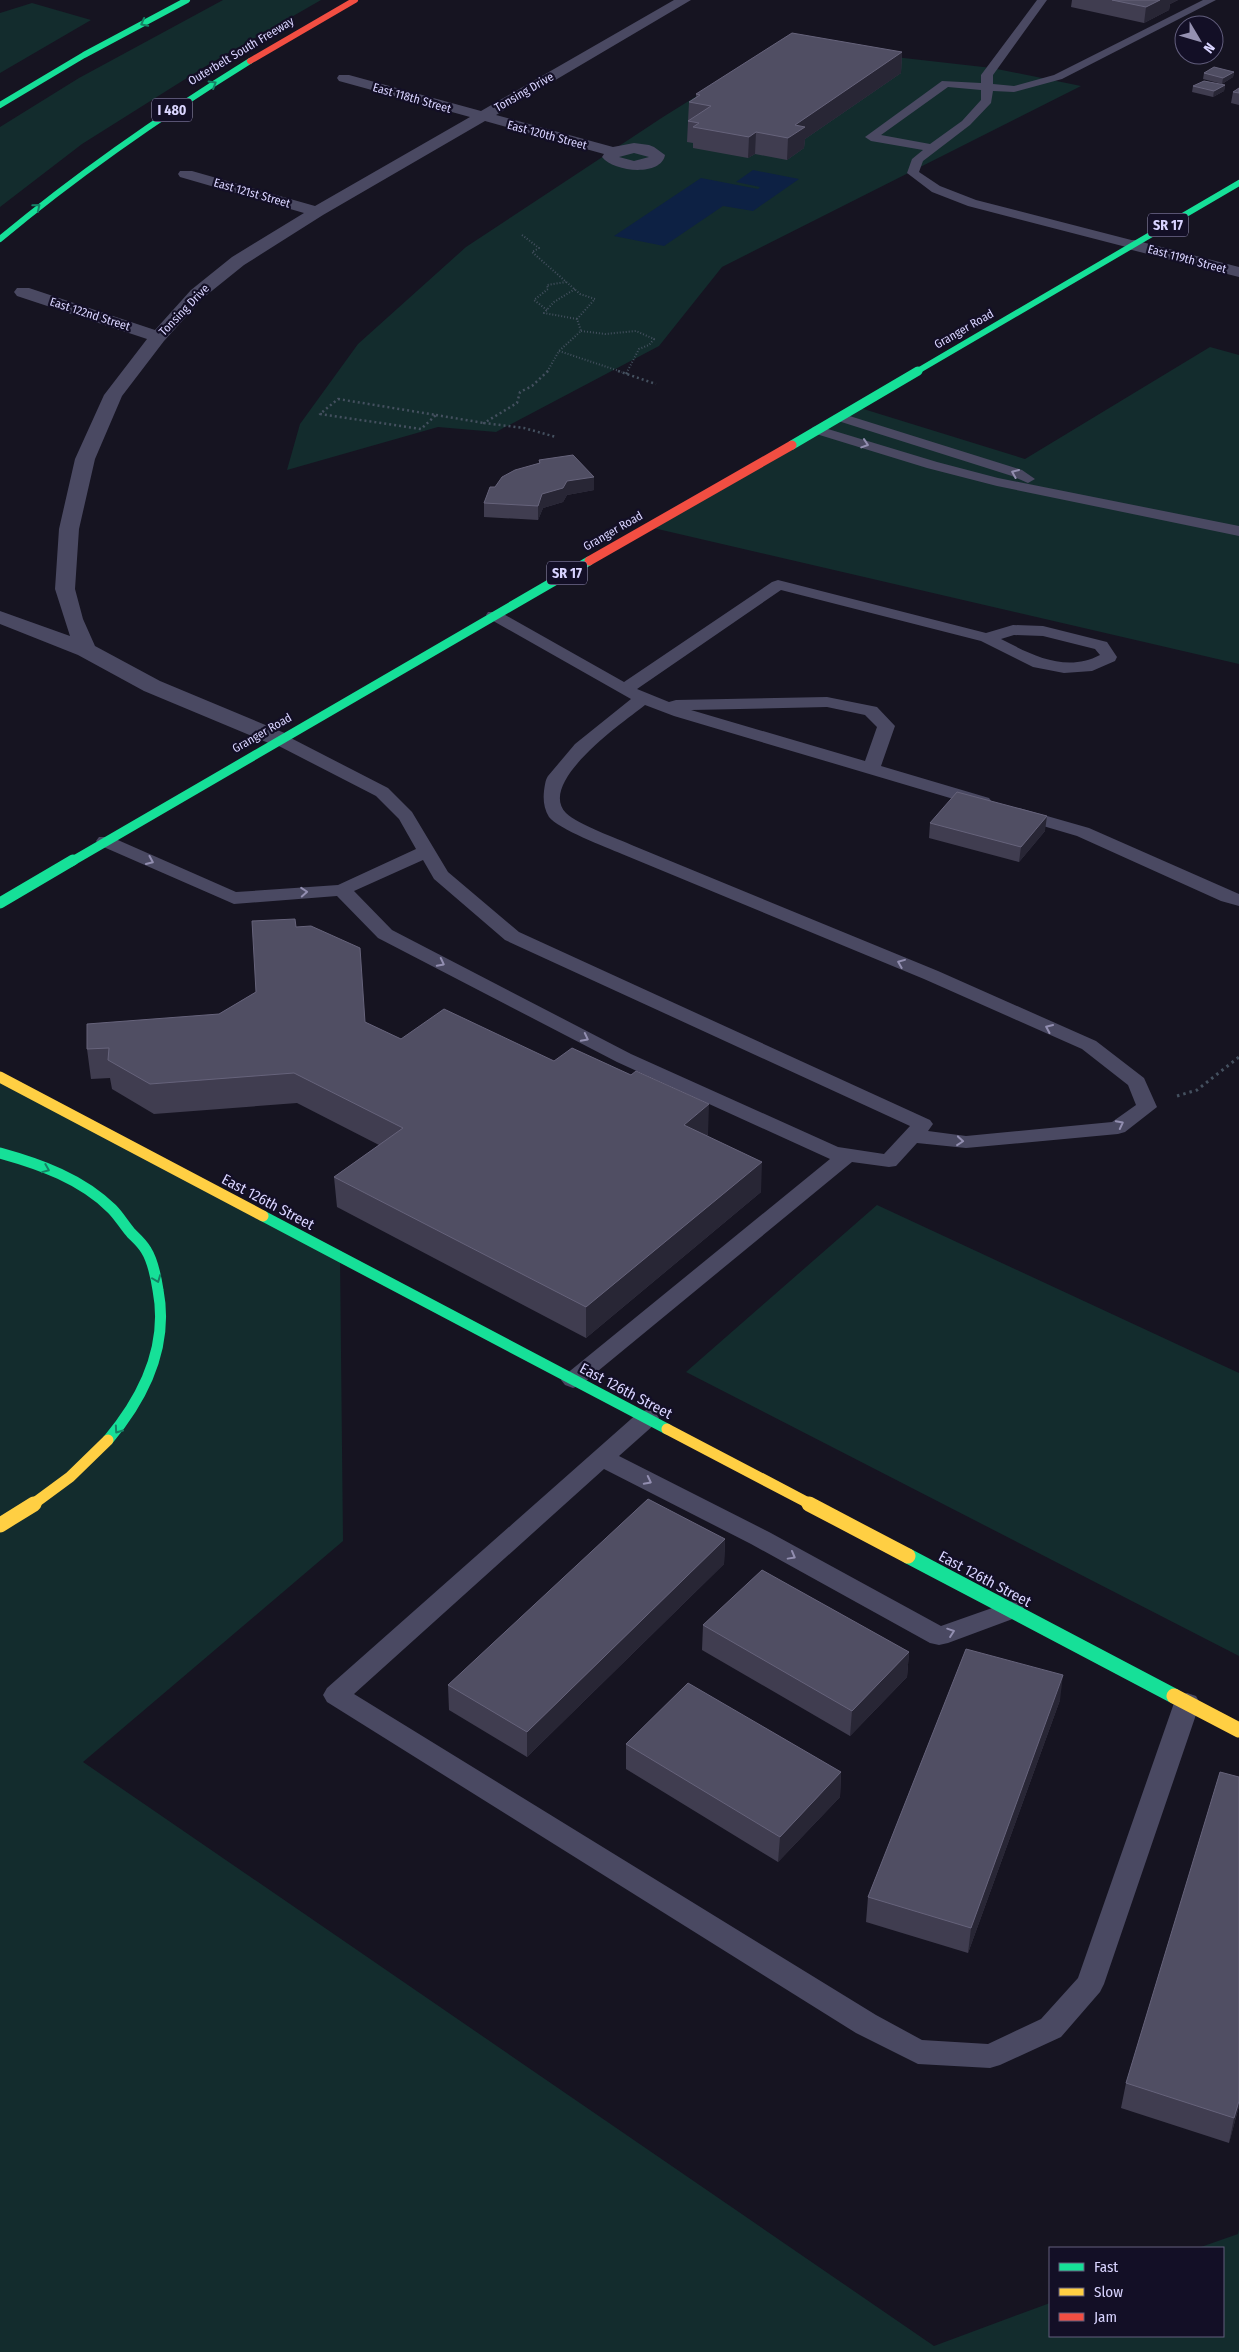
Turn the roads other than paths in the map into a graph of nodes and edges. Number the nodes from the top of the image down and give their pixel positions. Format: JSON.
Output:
{"nodes":[{"id":1,"x":187,"y":0,"type":"edge"},
{"id":2,"x":355,"y":0,"type":"edge"},
{"id":3,"x":684,"y":0,"type":"edge"},
{"id":4,"x":1042,"y":0,"type":"edge"},
{"id":5,"x":1210,"y":0,"type":"edge"},
{"id":6,"x":344,"y":78,"type":"dead end"},
{"id":7,"x":987,"y":88,"type":"junction"},
{"id":8,"x":0,"y":105,"type":"edge"},
{"id":9,"x":481,"y":117,"type":"junction"},
{"id":10,"x":933,"y":148,"type":"junction"},
{"id":11,"x":614,"y":152,"type":"dead end"},
{"id":12,"x":186,"y":174,"type":"dead end"},
{"id":13,"x":1239,"y":182,"type":"edge"},
{"id":14,"x":317,"y":212,"type":"junction"},
{"id":15,"x":0,"y":238,"type":"edge"},
{"id":16,"x":1134,"y":245,"type":"junction"},
{"id":17,"x":1239,"y":272,"type":"edge"},
{"id":18,"x":22,"y":292,"type":"dead end"},
{"id":19,"x":158,"y":337,"type":"junction"},
{"id":20,"x":840,"y":417,"type":"junction"},
{"id":21,"x":818,"y":430,"type":"junction"},
{"id":22,"x":1058,"y":496,"type":"junction"},
{"id":23,"x":1239,"y":531,"type":"edge"},
{"id":24,"x":494,"y":615,"type":"junction"},
{"id":25,"x":0,"y":617,"type":"edge"},
{"id":26,"x":987,"y":638,"type":"junction"},
{"id":27,"x":86,"y":650,"type":"junction"},
{"id":28,"x":625,"y":689,"type":"junction"},
{"id":29,"x":644,"y":698,"type":"junction"},
{"id":30,"x":662,"y":705,"type":"junction"},
{"id":31,"x":279,"y":739,"type":"junction"},
{"id":32,"x":871,"y":769,"type":"junction"},
{"id":33,"x":105,"y":841,"type":"junction"},
{"id":34,"x":427,"y":851,"type":"junction"},
{"id":35,"x":342,"y":890,"type":"junction"},
{"id":36,"x":1239,"y":900,"type":"edge"},
{"id":37,"x":0,"y":903,"type":"edge"},
{"id":38,"x":0,"y":1077,"type":"edge"},
{"id":39,"x":911,"y":1136,"type":"junction"},
{"id":40,"x":0,"y":1153,"type":"edge"},
{"id":41,"x":848,"y":1155,"type":"junction"},
{"id":42,"x":573,"y":1380,"type":"junction"},
{"id":43,"x":647,"y":1418,"type":"junction"},
{"id":44,"x":604,"y":1459,"type":"junction"},
{"id":45,"x":0,"y":1525,"type":"edge"},
{"id":46,"x":1012,"y":1610,"type":"junction"},
{"id":47,"x":1187,"y":1702,"type":"junction"},
{"id":48,"x":1239,"y":1730,"type":"edge"}],
"edges":[{"from":1,"to":8,"type":"main road","one_way":true},
{"from":15,"to":2,"type":"main road","name":"Outerbelt South Freeway","number":"I 480","one_way":true},
{"from":3,"to":9,"type":"street","name":"Tonsing Drive"},
{"from":4,"to":7,"type":"lane"},
{"from":5,"to":7,"type":"lane"},
{"from":6,"to":9,"type":"street","name":"East 118th Street"},
{"from":7,"to":10,"type":"lane"},
{"from":7,"to":10,"type":"lane"},
{"from":9,"to":11,"type":"street","name":"East 120th Street"},
{"from":9,"to":14,"type":"street","name":"Tonsing Drive"},
{"from":10,"to":16,"type":"lane"},
{"from":12,"to":14,"type":"street","name":"East 121st Street"},
{"from":13,"to":16,"type":"main road","name":"Granger Road","number":"SR 17"},
{"from":14,"to":19,"type":"street","name":"Tonsing Drive"},
{"from":16,"to":17,"type":"street","name":"East 119th Street"},
{"from":16,"to":20,"type":"main road","name":"Granger Road","number":"SR 17"},
{"from":18,"to":19,"type":"street","name":"East 122nd Street"},
{"from":19,"to":27,"type":"street","name":"Tonsing Drive"},
{"from":20,"to":21,"type":"main road","name":"Granger Road","number":"SR 17"},
{"from":22,"to":20,"type":"lane","one_way":true},
{"from":21,"to":22,"type":"lane","one_way":true},
{"from":21,"to":24,"type":"main road","name":"Granger Road","number":"SR 17"},
{"from":22,"to":23,"type":"lane"},
{"from":24,"to":28,"type":"lane"},
{"from":24,"to":31,"type":"main road","name":"Granger Road","number":"SR 17"},
{"from":25,"to":27,"type":"street"},
{"from":26,"to":26,"type":"lane"},
{"from":26,"to":28,"type":"lane"},
{"from":27,"to":31,"type":"street"},
{"from":28,"to":29,"type":"lane"},
{"from":29,"to":30,"type":"lane"},
{"from":39,"to":29,"type":"lane","one_way":true},
{"from":30,"to":32,"type":"lane"},
{"from":30,"to":32,"type":"lane"},
{"from":31,"to":33,"type":"main road","name":"Granger Road","number":"SR 17"},
{"from":31,"to":34,"type":"lane"},
{"from":32,"to":36,"type":"lane"},
{"from":33,"to":35,"type":"lane","one_way":true},
{"from":33,"to":37,"type":"main road","name":"Granger Road","number":"SR 17"},
{"from":34,"to":35,"type":"lane"},
{"from":34,"to":39,"type":"lane"},
{"from":35,"to":41,"type":"lane","one_way":true},
{"from":38,"to":42,"type":"main road","name":"East 126th Street"},
{"from":39,"to":41,"type":"lane"},
{"from":40,"to":45,"type":"main road","one_way":true},
{"from":41,"to":42,"type":"lane"},
{"from":42,"to":43,"type":"main road","name":"East 126th Street"},
{"from":43,"to":44,"type":"lane"},
{"from":43,"to":46,"type":"main road","name":"East 126th Street"},
{"from":44,"to":46,"type":"lane","one_way":true},
{"from":44,"to":47,"type":"lane"},
{"from":46,"to":47,"type":"main road","name":"East 126th Street"},
{"from":47,"to":48,"type":"main road","name":"East 126th Street"}]}
